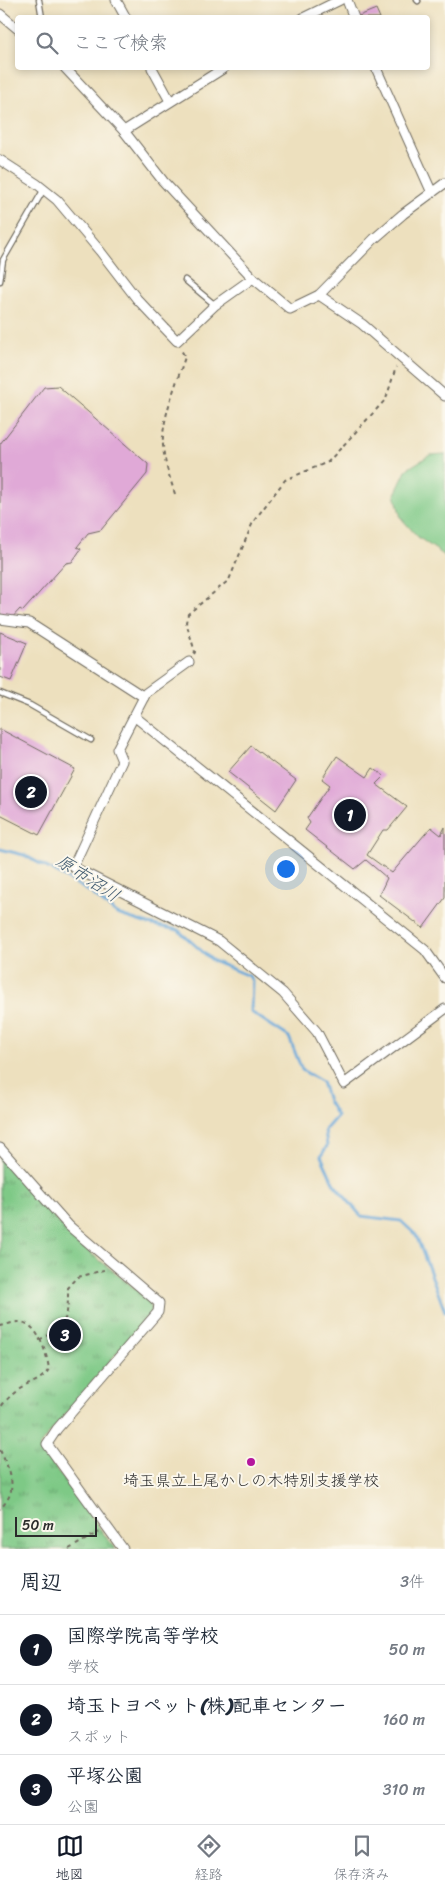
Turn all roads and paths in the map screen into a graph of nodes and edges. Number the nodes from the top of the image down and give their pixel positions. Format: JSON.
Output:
{"nodes":[{"id":1,"x":39,"y":0,"type":"edge"},
{"id":2,"x":116,"y":0,"type":"edge"},
{"id":3,"x":340,"y":0,"type":"edge"},
{"id":4,"x":347,"y":0,"type":"edge"},
{"id":5,"x":0,"y":14,"type":"edge"},
{"id":6,"x":42,"y":15,"type":"edge"},
{"id":7,"x":124,"y":15,"type":"edge"},
{"id":8,"x":309,"y":15,"type":"edge"},
{"id":9,"x":353,"y":15,"type":"edge"},
{"id":10,"x":15,"y":26,"type":"edge"},
{"id":11,"x":67,"y":70,"type":"edge"},
{"id":12,"x":153,"y":70,"type":"edge"},
{"id":13,"x":221,"y":70,"type":"edge"},
{"id":14,"x":377,"y":70,"type":"edge"},
{"id":15,"x":170,"y":101,"type":"junction"},
{"id":16,"x":124,"y":131,"type":"junction"},
{"id":17,"x":0,"y":160,"type":"edge"},
{"id":18,"x":445,"y":183,"type":"edge"},
{"id":19,"x":44,"y":189,"type":"junction"},
{"id":20,"x":432,"y":193,"type":"junction"},
{"id":21,"x":253,"y":278,"type":"junction"},
{"id":22,"x":185,"y":280,"type":"dead end"},
{"id":23,"x":0,"y":281,"type":"edge"},
{"id":24,"x":319,"y":295,"type":"junction"},
{"id":25,"x":215,"y":305,"type":"junction"},
{"id":26,"x":177,"y":341,"type":"junction"},
{"id":27,"x":399,"y":357,"type":"junction"},
{"id":28,"x":445,"y":396,"type":"edge"},
{"id":29,"x":175,"y":494,"type":"dead end"},
{"id":30,"x":0,"y":619,"type":"edge"},
{"id":31,"x":189,"y":662,"type":"joint"},
{"id":32,"x":0,"y":693,"type":"edge"},
{"id":33,"x":144,"y":697,"type":"junction"},
{"id":34,"x":134,"y":716,"type":"junction"},
{"id":35,"x":91,"y":740,"type":"dead end"},
{"id":36,"x":445,"y":978,"type":"edge"},
{"id":37,"x":445,"y":1009,"type":"edge"},
{"id":38,"x":0,"y":1148,"type":"edge"},
{"id":39,"x":118,"y":1268,"type":"junction"},
{"id":40,"x":0,"y":1326,"type":"edge"},
{"id":41,"x":39,"y":1340,"type":"junction"},
{"id":42,"x":0,"y":1408,"type":"edge"},
{"id":43,"x":0,"y":1451,"type":"edge"},
{"id":44,"x":0,"y":1509,"type":"edge"},
{"id":45,"x":107,"y":1528,"type":"junction"},
{"id":46,"x":69,"y":1549,"type":"edge"},
{"id":47,"x":122,"y":1549,"type":"edge"}],
"edges":[{"from":1,"to":6,"type":"lane"},
{"from":2,"to":7,"type":"street"},
{"from":3,"to":8,"type":"street"},
{"from":4,"to":9,"type":"street"},
{"from":5,"to":10,"type":"street"},
{"from":11,"to":16,"type":"street"},
{"from":12,"to":15,"type":"street"},
{"from":13,"to":15,"type":"street"},
{"from":14,"to":20,"type":"street"},
{"from":15,"to":16,"type":"street"},
{"from":16,"to":21,"type":"street"},
{"from":17,"to":19,"type":"street"},
{"from":18,"to":20,"type":"street"},
{"from":19,"to":23,"type":"lane"},
{"from":19,"to":26,"type":"street"},
{"from":20,"to":24,"type":"street"},
{"from":21,"to":24,"type":"street"},
{"from":21,"to":25,"type":"street"},
{"from":22,"to":25,"type":"lane"},
{"from":24,"to":27,"type":"street"},
{"from":25,"to":26,"type":"street"},
{"from":26,"to":29,"type":"path"},
{"from":27,"to":28,"type":"street"},
{"from":27,"to":31,"type":"path"},
{"from":30,"to":33,"type":"street"},
{"from":31,"to":33,"type":"street"},
{"from":32,"to":35,"type":"lane"},
{"from":33,"to":34,"type":"street"},
{"from":34,"to":36,"type":"street"},
{"from":34,"to":37,"type":"street"},
{"from":38,"to":39,"type":"street"},
{"from":39,"to":41,"type":"path"},
{"from":39,"to":45,"type":"street"},
{"from":40,"to":41,"type":"path"},
{"from":41,"to":42,"type":"path"},
{"from":43,"to":44,"type":"path"},
{"from":45,"to":46,"type":"path"},
{"from":45,"to":47,"type":"street"}]}
